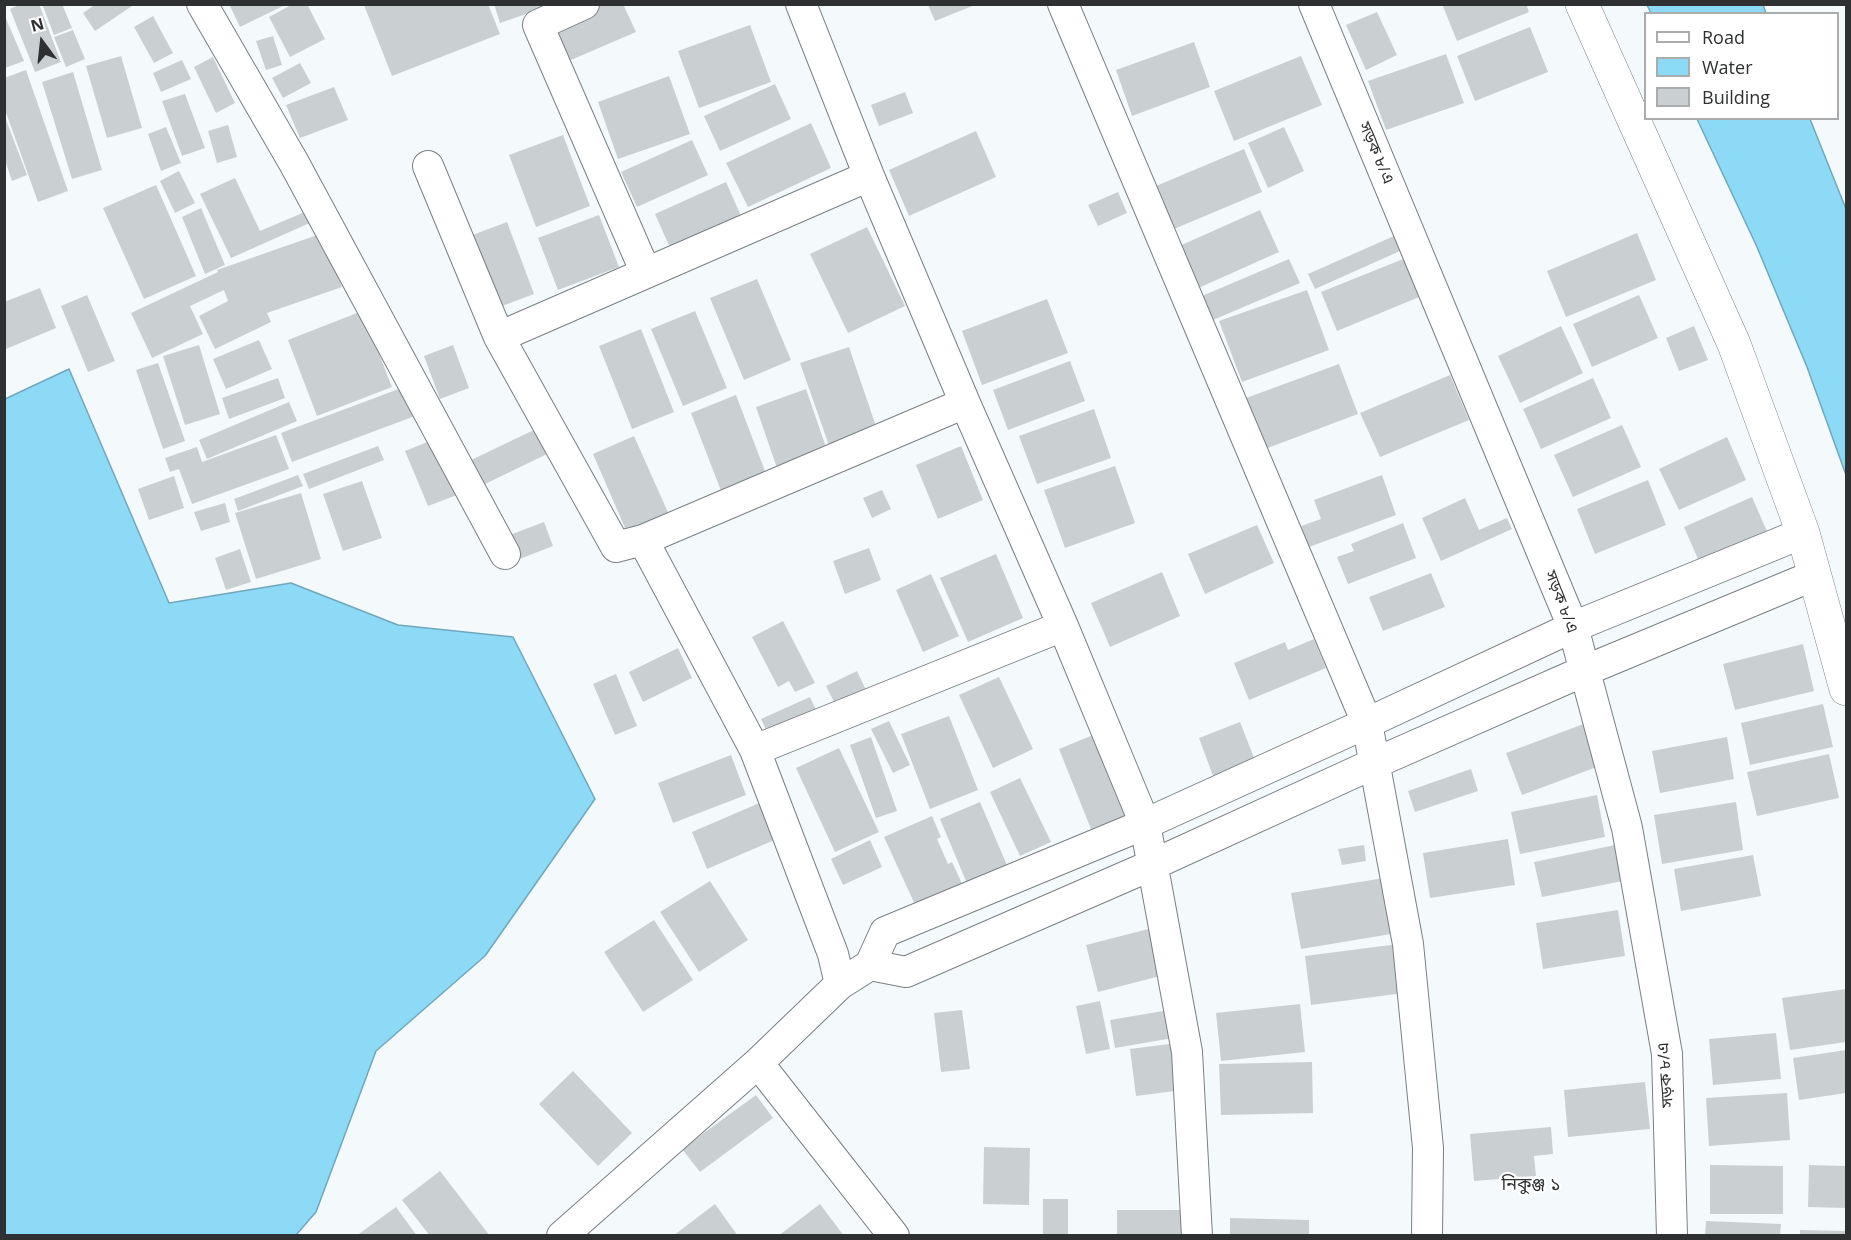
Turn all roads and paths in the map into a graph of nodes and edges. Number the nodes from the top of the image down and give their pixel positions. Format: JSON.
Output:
{"nodes":[{"id":1,"x":202,"y":4,"type":"edge"},
{"id":2,"x":584,"y":4,"type":"edge"},
{"id":3,"x":801,"y":4,"type":"edge"},
{"id":4,"x":1063,"y":4,"type":"edge"},
{"id":5,"x":1314,"y":4,"type":"edge"},
{"id":6,"x":1582,"y":4,"type":"edge"},
{"id":7,"x":428,"y":166,"type":"dead end"},
{"id":8,"x":869,"y":176,"type":"junction"},
{"id":9,"x":646,"y":273,"type":"junction"},
{"id":10,"x":498,"y":337,"type":"junction"},
{"id":11,"x":965,"y":403,"type":"junction"},
{"id":12,"x":1803,"y":533,"type":"junction"},
{"id":13,"x":643,"y":540,"type":"junction"},
{"id":14,"x":506,"y":554,"type":"dead end"},
{"id":15,"x":1815,"y":575,"type":"junction"},
{"id":16,"x":1063,"y":626,"type":"junction"},
{"id":17,"x":1573,"y":627,"type":"junction"},
{"id":18,"x":1584,"y":671,"type":"junction"},
{"id":19,"x":1846,"y":689,"type":"edge"},
{"id":20,"x":1367,"y":723,"type":"junction"},
{"id":21,"x":755,"y":750,"type":"junction"},
{"id":22,"x":1373,"y":764,"type":"junction"},
{"id":23,"x":1145,"y":824,"type":"junction"},
{"id":24,"x":1152,"y":865,"type":"junction"},
{"id":25,"x":870,"y":965,"type":"junction"},
{"id":26,"x":840,"y":984,"type":"junction"},
{"id":27,"x":758,"y":1063,"type":"junction"},
{"id":28,"x":572,"y":1232,"type":"edge"},
{"id":29,"x":894,"y":1236,"type":"edge"},
{"id":30,"x":1197,"y":1236,"type":"edge"},
{"id":31,"x":1427,"y":1236,"type":"edge"},
{"id":32,"x":1672,"y":1236,"type":"edge"}],
"edges":[{"from":1,"to":14,"type":"street"},
{"from":2,"to":9,"type":"street"},
{"from":3,"to":8,"type":"street"},
{"from":4,"to":20,"type":"street"},
{"from":5,"to":17,"type":"street","name":"সড়ক ৮/এ"},
{"from":6,"to":12,"type":"street"},
{"from":7,"to":10,"type":"street"},
{"from":8,"to":9,"type":"street"},
{"from":8,"to":11,"type":"street"},
{"from":9,"to":10,"type":"street"},
{"from":10,"to":13,"type":"street"},
{"from":11,"to":13,"type":"street"},
{"from":11,"to":16,"type":"street"},
{"from":12,"to":15,"type":"street"},
{"from":12,"to":17,"type":"street"},
{"from":13,"to":21,"type":"street"},
{"from":15,"to":18,"type":"street"},
{"from":15,"to":19,"type":"street"},
{"from":16,"to":21,"type":"street"},
{"from":16,"to":23,"type":"street"},
{"from":17,"to":18,"type":"street","name":"সড়ক ৮/এ"},
{"from":17,"to":20,"type":"street"},
{"from":18,"to":22,"type":"street"},
{"from":18,"to":32,"type":"street","name":"সড়ক ৮/এ"},
{"from":20,"to":22,"type":"street"},
{"from":20,"to":23,"type":"street"},
{"from":21,"to":26,"type":"street"},
{"from":22,"to":24,"type":"street"},
{"from":22,"to":31,"type":"street"},
{"from":23,"to":24,"type":"street"},
{"from":23,"to":25,"type":"street"},
{"from":24,"to":25,"type":"street"},
{"from":24,"to":30,"type":"street"},
{"from":25,"to":26,"type":"street"},
{"from":26,"to":27,"type":"street"},
{"from":27,"to":28,"type":"street"},
{"from":27,"to":29,"type":"street"}]}
